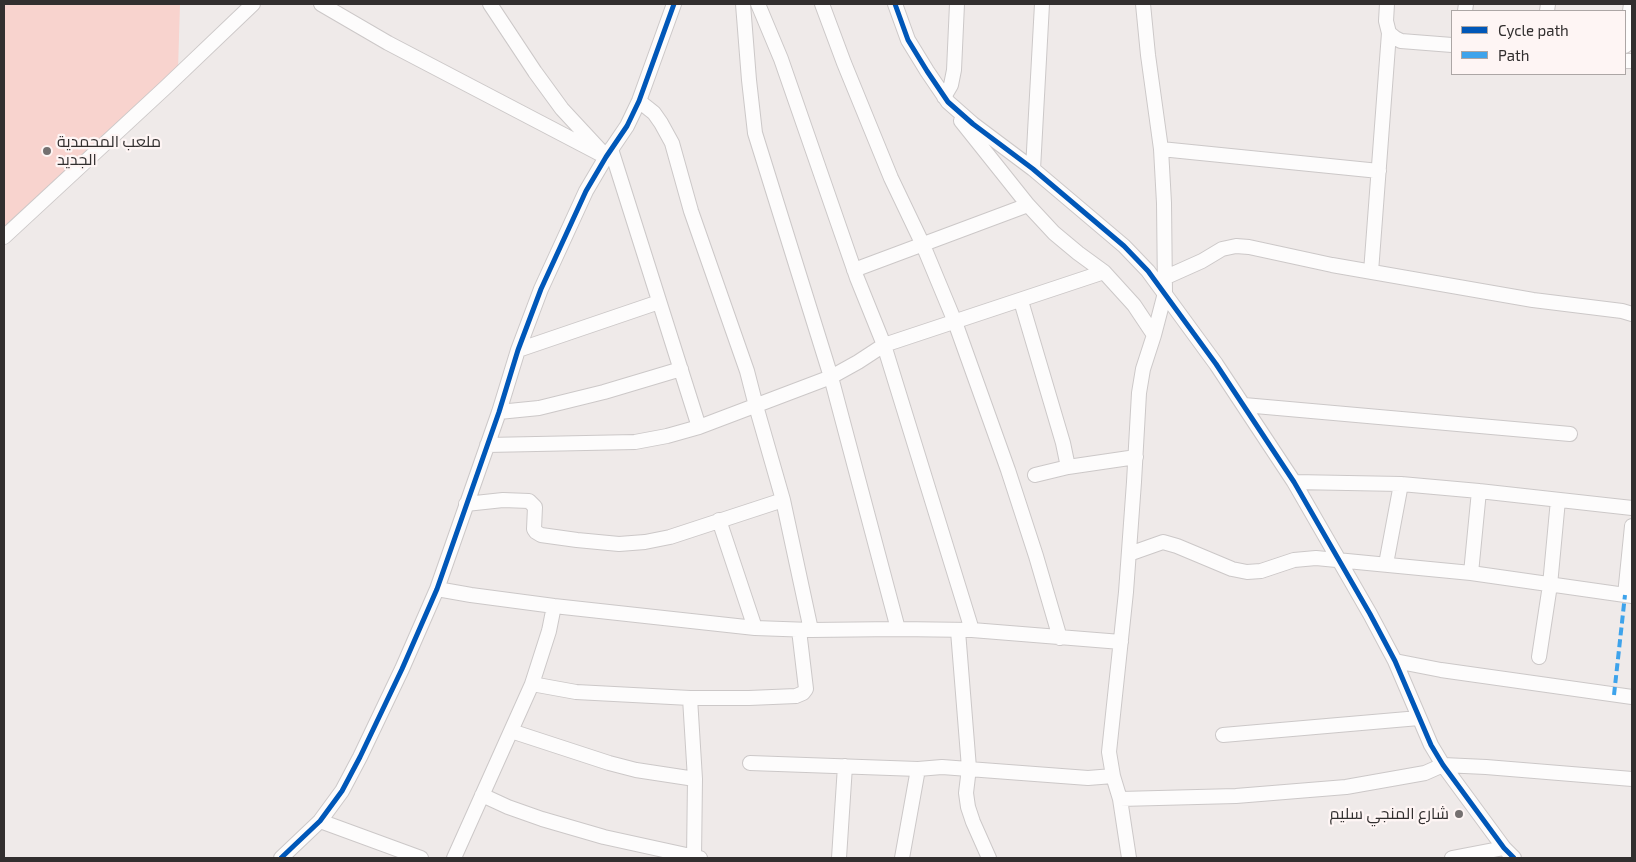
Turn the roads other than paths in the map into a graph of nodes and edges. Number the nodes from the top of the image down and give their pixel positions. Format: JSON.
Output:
{"nodes":[{"id":1,"x":253,"y":4,"type":"edge"},
{"id":2,"x":490,"y":4,"type":"edge"},
{"id":3,"x":674,"y":4,"type":"edge"},
{"id":4,"x":743,"y":4,"type":"edge"},
{"id":5,"x":758,"y":4,"type":"edge"},
{"id":6,"x":822,"y":4,"type":"edge"},
{"id":7,"x":895,"y":4,"type":"edge"},
{"id":8,"x":957,"y":4,"type":"edge"},
{"id":9,"x":1042,"y":4,"type":"edge"},
{"id":10,"x":1143,"y":4,"type":"edge"},
{"id":11,"x":1388,"y":4,"type":"edge"},
{"id":12,"x":1631,"y":4,"type":"edge"},
{"id":13,"x":324,"y":5,"type":"edge"},
{"id":14,"x":1390,"y":33,"type":"junction"},
{"id":15,"x":1626,"y":39,"type":"edge"},
{"id":16,"x":1451,"y":45,"type":"edge"},
{"id":17,"x":946,"y":99,"type":"junction"},
{"id":18,"x":639,"y":101,"type":"junction"},
{"id":19,"x":1161,"y":149,"type":"junction"},
{"id":20,"x":609,"y":153,"type":"junction"},
{"id":21,"x":1033,"y":169,"type":"junction"},
{"id":22,"x":1378,"y":172,"type":"junction"},
{"id":23,"x":1028,"y":205,"type":"junction"},
{"id":24,"x":4,"y":237,"type":"edge"},
{"id":25,"x":924,"y":244,"type":"junction"},
{"id":26,"x":854,"y":270,"type":"junction"},
{"id":27,"x":1104,"y":272,"type":"junction"},
{"id":28,"x":1370,"y":272,"type":"junction"},
{"id":29,"x":1164,"y":278,"type":"junction"},
{"id":30,"x":1164,"y":293,"type":"junction"},
{"id":31,"x":1021,"y":301,"type":"junction"},
{"id":32,"x":659,"y":302,"type":"junction"},
{"id":33,"x":1632,"y":314,"type":"edge"},
{"id":34,"x":955,"y":322,"type":"junction"},
{"id":35,"x":1154,"y":335,"type":"junction"},
{"id":36,"x":884,"y":345,"type":"junction"},
{"id":37,"x":518,"y":350,"type":"junction"},
{"id":38,"x":681,"y":369,"type":"junction"},
{"id":39,"x":830,"y":377,"type":"junction"},
{"id":40,"x":1244,"y":405,"type":"junction"},
{"id":41,"x":756,"y":406,"type":"junction"},
{"id":42,"x":499,"y":412,"type":"junction"},
{"id":43,"x":700,"y":427,"type":"junction"},
{"id":44,"x":1570,"y":434,"type":"dead end"},
{"id":45,"x":487,"y":445,"type":"junction"},
{"id":46,"x":1136,"y":457,"type":"junction"},
{"id":47,"x":1068,"y":466,"type":"junction"},
{"id":48,"x":1036,"y":475,"type":"dead end"},
{"id":49,"x":1294,"y":482,"type":"junction"},
{"id":50,"x":1400,"y":484,"type":"junction"},
{"id":51,"x":1480,"y":491,"type":"junction"},
{"id":52,"x":784,"y":500,"type":"junction"},
{"id":53,"x":1558,"y":500,"type":"junction"},
{"id":54,"x":466,"y":504,"type":"junction"},
{"id":55,"x":1632,"y":508,"type":"edge"},
{"id":56,"x":719,"y":520,"type":"junction"},
{"id":57,"x":1632,"y":526,"type":"edge"},
{"id":58,"x":1129,"y":554,"type":"junction"},
{"id":59,"x":1339,"y":560,"type":"junction"},
{"id":60,"x":1386,"y":564,"type":"junction"},
{"id":61,"x":1471,"y":573,"type":"junction"},
{"id":62,"x":1550,"y":585,"type":"junction"},
{"id":63,"x":437,"y":589,"type":"junction"},
{"id":64,"x":1629,"y":595,"type":"edge"},
{"id":65,"x":554,"y":606,"type":"junction"},
{"id":66,"x":755,"y":628,"type":"junction"},
{"id":67,"x":898,"y":629,"type":"junction"},
{"id":68,"x":805,"y":630,"type":"junction"},
{"id":69,"x":965,"y":630,"type":"junction"},
{"id":70,"x":1060,"y":638,"type":"junction"},
{"id":71,"x":1121,"y":642,"type":"junction"},
{"id":72,"x":1540,"y":657,"type":"dead end"},
{"id":73,"x":1395,"y":661,"type":"junction"},
{"id":74,"x":532,"y":684,"type":"junction"},
{"id":75,"x":1632,"y":697,"type":"edge"},
{"id":76,"x":690,"y":698,"type":"junction"},
{"id":77,"x":1419,"y":718,"type":"junction"},
{"id":78,"x":512,"y":731,"type":"junction"},
{"id":79,"x":1223,"y":735,"type":"dead end"},
{"id":80,"x":750,"y":763,"type":"dead end"},
{"id":81,"x":1443,"y":765,"type":"junction"},
{"id":82,"x":845,"y":766,"type":"junction"},
{"id":83,"x":918,"y":768,"type":"junction"},
{"id":84,"x":969,"y":768,"type":"junction"},
{"id":85,"x":1113,"y":776,"type":"junction"},
{"id":86,"x":695,"y":779,"type":"junction"},
{"id":87,"x":1632,"y":779,"type":"edge"},
{"id":88,"x":482,"y":795,"type":"junction"},
{"id":89,"x":1120,"y":799,"type":"junction"},
{"id":90,"x":320,"y":821,"type":"junction"},
{"id":91,"x":1509,"y":853,"type":"edge"},
{"id":92,"x":281,"y":858,"type":"edge"},
{"id":93,"x":421,"y":858,"type":"edge"},
{"id":94,"x":454,"y":858,"type":"edge"},
{"id":95,"x":696,"y":858,"type":"edge"},
{"id":96,"x":839,"y":858,"type":"edge"},
{"id":97,"x":902,"y":858,"type":"edge"},
{"id":98,"x":989,"y":858,"type":"edge"},
{"id":99,"x":1129,"y":858,"type":"edge"},
{"id":100,"x":1452,"y":858,"type":"edge"}],
"edges":[{"from":1,"to":24,"type":"street"},
{"from":2,"to":20,"type":"street"},
{"from":3,"to":18,"type":"street"},
{"from":4,"to":39,"type":"street"},
{"from":5,"to":26,"type":"street"},
{"from":6,"to":25,"type":"street"},
{"from":7,"to":17,"type":"street"},
{"from":8,"to":17,"type":"street"},
{"from":9,"to":21,"type":"street"},
{"from":10,"to":19,"type":"street"},
{"from":11,"to":14,"type":"street"},
{"from":12,"to":15,"type":"street"},
{"from":13,"to":20,"type":"street"},
{"from":14,"to":16,"type":"street"},
{"from":14,"to":22,"type":"street"},
{"from":17,"to":21,"type":"street"},
{"from":17,"to":23,"type":"street"},
{"from":18,"to":20,"type":"street"},
{"from":18,"to":41,"type":"street"},
{"from":19,"to":22,"type":"street"},
{"from":19,"to":29,"type":"street"},
{"from":20,"to":32,"type":"street"},
{"from":20,"to":37,"type":"street"},
{"from":21,"to":30,"type":"street"},
{"from":22,"to":28,"type":"street"},
{"from":23,"to":25,"type":"street"},
{"from":23,"to":27,"type":"street"},
{"from":25,"to":26,"type":"street"},
{"from":25,"to":34,"type":"street"},
{"from":26,"to":36,"type":"street"},
{"from":27,"to":31,"type":"street"},
{"from":27,"to":35,"type":"street"},
{"from":28,"to":29,"type":"street"},
{"from":28,"to":33,"type":"street"},
{"from":29,"to":30,"type":"street"},
{"from":30,"to":35,"type":"street"},
{"from":30,"to":40,"type":"street"},
{"from":31,"to":34,"type":"street"},
{"from":31,"to":47,"type":"street"},
{"from":32,"to":37,"type":"street"},
{"from":32,"to":38,"type":"street"},
{"from":34,"to":36,"type":"street"},
{"from":34,"to":70,"type":"street"},
{"from":35,"to":46,"type":"street"},
{"from":36,"to":39,"type":"street"},
{"from":36,"to":69,"type":"street"},
{"from":37,"to":42,"type":"street"},
{"from":38,"to":42,"type":"street"},
{"from":38,"to":43,"type":"street"},
{"from":39,"to":41,"type":"street"},
{"from":39,"to":67,"type":"street"},
{"from":40,"to":44,"type":"street"},
{"from":40,"to":49,"type":"street"},
{"from":41,"to":43,"type":"street"},
{"from":41,"to":52,"type":"street"},
{"from":42,"to":45,"type":"street"},
{"from":43,"to":45,"type":"street"},
{"from":45,"to":54,"type":"street"},
{"from":46,"to":47,"type":"street"},
{"from":46,"to":58,"type":"street"},
{"from":47,"to":48,"type":"street"},
{"from":49,"to":50,"type":"street"},
{"from":49,"to":59,"type":"street"},
{"from":50,"to":51,"type":"street"},
{"from":50,"to":60,"type":"street"},
{"from":51,"to":53,"type":"street"},
{"from":51,"to":61,"type":"street"},
{"from":52,"to":56,"type":"street"},
{"from":52,"to":68,"type":"street"},
{"from":53,"to":55,"type":"street"},
{"from":53,"to":62,"type":"street"},
{"from":54,"to":56,"type":"street"},
{"from":54,"to":63,"type":"street"},
{"from":56,"to":66,"type":"street"},
{"from":57,"to":64,"type":"street"},
{"from":58,"to":59,"type":"street"},
{"from":58,"to":71,"type":"street"},
{"from":59,"to":60,"type":"street"},
{"from":59,"to":73,"type":"street"},
{"from":60,"to":61,"type":"street"},
{"from":61,"to":62,"type":"street"},
{"from":62,"to":64,"type":"street"},
{"from":62,"to":72,"type":"street"},
{"from":63,"to":65,"type":"street"},
{"from":63,"to":90,"type":"street"},
{"from":65,"to":66,"type":"street"},
{"from":65,"to":74,"type":"street"},
{"from":66,"to":68,"type":"street"},
{"from":67,"to":68,"type":"street"},
{"from":67,"to":69,"type":"street"},
{"from":68,"to":76,"type":"street"},
{"from":69,"to":70,"type":"street"},
{"from":69,"to":84,"type":"street"},
{"from":70,"to":71,"type":"street"},
{"from":71,"to":85,"type":"street"},
{"from":73,"to":75,"type":"street"},
{"from":73,"to":77,"type":"street"},
{"from":74,"to":76,"type":"street"},
{"from":74,"to":78,"type":"street"},
{"from":76,"to":86,"type":"street"},
{"from":77,"to":79,"type":"street"},
{"from":77,"to":81,"type":"street"},
{"from":78,"to":86,"type":"street"},
{"from":78,"to":88,"type":"street"},
{"from":80,"to":82,"type":"street"},
{"from":81,"to":87,"type":"street"},
{"from":81,"to":89,"type":"street"},
{"from":81,"to":91,"type":"street"},
{"from":82,"to":83,"type":"street"},
{"from":82,"to":96,"type":"street"},
{"from":83,"to":84,"type":"street"},
{"from":83,"to":97,"type":"street"},
{"from":84,"to":85,"type":"street"},
{"from":84,"to":98,"type":"street"},
{"from":85,"to":89,"type":"street"},
{"from":86,"to":95,"type":"street"},
{"from":88,"to":94,"type":"street"},
{"from":88,"to":95,"type":"street"},
{"from":89,"to":99,"type":"street"},
{"from":90,"to":92,"type":"street"},
{"from":90,"to":93,"type":"street"},
{"from":91,"to":100,"type":"street"}]}
